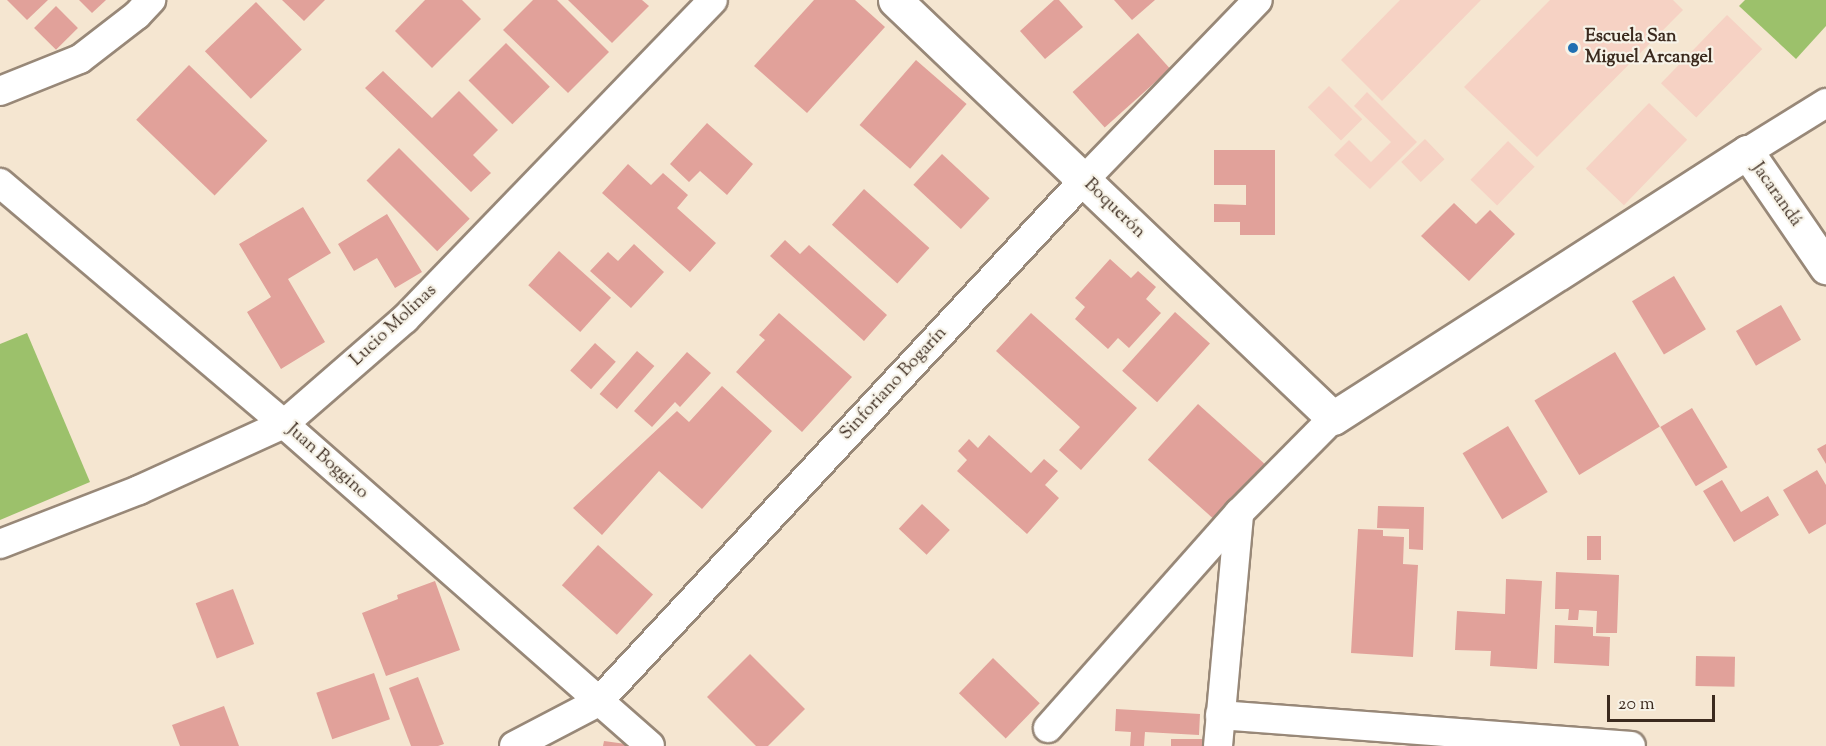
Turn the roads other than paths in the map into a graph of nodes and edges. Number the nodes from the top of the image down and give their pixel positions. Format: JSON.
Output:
{"nodes":[{"id":1,"x":150,"y":0,"type":"edge"},
{"id":2,"x":713,"y":0,"type":"edge"},
{"id":3,"x":895,"y":0,"type":"edge"},
{"id":4,"x":1258,"y":0,"type":"edge"},
{"id":5,"x":0,"y":91,"type":"edge"},
{"id":6,"x":1826,"y":103,"type":"edge"},
{"id":7,"x":1747,"y":152,"type":"junction"},
{"id":8,"x":1084,"y":180,"type":"junction"},
{"id":9,"x":0,"y":183,"type":"edge"},
{"id":10,"x":1826,"y":267,"type":"edge"},
{"id":11,"x":1333,"y":417,"type":"junction"},
{"id":12,"x":284,"y":424,"type":"junction"},
{"id":13,"x":1239,"y":513,"type":"junction"},
{"id":14,"x":0,"y":544,"type":"edge"},
{"id":15,"x":598,"y":702,"type":"junction"},
{"id":16,"x":1220,"y":715,"type":"junction"},
{"id":17,"x":1048,"y":728,"type":"dead end"},
{"id":18,"x":514,"y":746,"type":"edge"},
{"id":19,"x":650,"y":746,"type":"edge"},
{"id":20,"x":1218,"y":746,"type":"edge"},
{"id":21,"x":1631,"y":746,"type":"edge"}],
"edges":[{"from":1,"to":5,"type":"street"},
{"from":2,"to":12,"type":"street","name":"Lucio Molinas"},
{"from":3,"to":8,"type":"street","name":"Boquerón"},
{"from":4,"to":8,"type":"street","name":"Sinforiano Bogarín"},
{"from":6,"to":7,"type":"street"},
{"from":7,"to":10,"type":"street","name":"Jacarandá"},
{"from":7,"to":11,"type":"street"},
{"from":8,"to":11,"type":"street","name":"Boquerón"},
{"from":8,"to":15,"type":"street","name":"Sinforiano Bogarín"},
{"from":9,"to":12,"type":"street","name":"Juan Boggino"},
{"from":11,"to":13,"type":"street"},
{"from":12,"to":14,"type":"street","name":"Lucio Molinas"},
{"from":12,"to":15,"type":"street","name":"Juan Boggino"},
{"from":13,"to":16,"type":"street"},
{"from":13,"to":17,"type":"street"},
{"from":15,"to":18,"type":"street","name":"Sinforiano Bogarín"},
{"from":15,"to":19,"type":"street","name":"Juan Boggino"},
{"from":16,"to":20,"type":"street"},
{"from":16,"to":21,"type":"street"}]}
